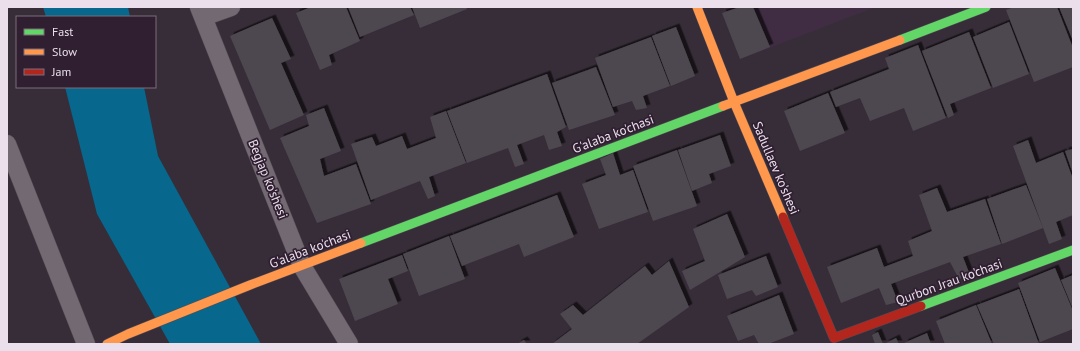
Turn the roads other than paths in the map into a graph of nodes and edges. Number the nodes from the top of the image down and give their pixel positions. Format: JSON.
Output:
{"nodes":[{"id":1,"x":231,"y":7,"type":"edge"},
{"id":2,"x":697,"y":7,"type":"edge"},
{"id":3,"x":986,"y":7,"type":"edge"},
{"id":4,"x":201,"y":12,"type":"edge"},
{"id":5,"x":734,"y":102,"type":"junction"},
{"id":6,"x":7,"y":144,"type":"edge"},
{"id":7,"x":1073,"y":250,"type":"edge"},
{"id":8,"x":302,"y":266,"type":"junction"},
{"id":9,"x":834,"y":338,"type":"joint"},
{"id":10,"x":86,"y":344,"type":"edge"},
{"id":11,"x":107,"y":344,"type":"edge"},
{"id":12,"x":349,"y":344,"type":"edge"}],
"edges":[{"from":1,"to":4,"type":"street"},
{"from":2,"to":5,"type":"street","name":"Sadullaev ko'shesi"},
{"from":3,"to":5,"type":"street","name":"G'alaba ko'chasi"},
{"from":4,"to":8,"type":"street","name":"Begjap ko'shesi"},
{"from":5,"to":8,"type":"street","name":"G'alaba ko'chasi"},
{"from":5,"to":9,"type":"street","name":"Sadullaev ko'shesi"},
{"from":6,"to":10,"type":"street"},
{"from":7,"to":9,"type":"street","name":"Qurbon Jrau ko'chasi"},
{"from":8,"to":11,"type":"street","name":"G'alaba ko'chasi"},
{"from":8,"to":12,"type":"street","name":"Begjap ko'shesi"}]}
